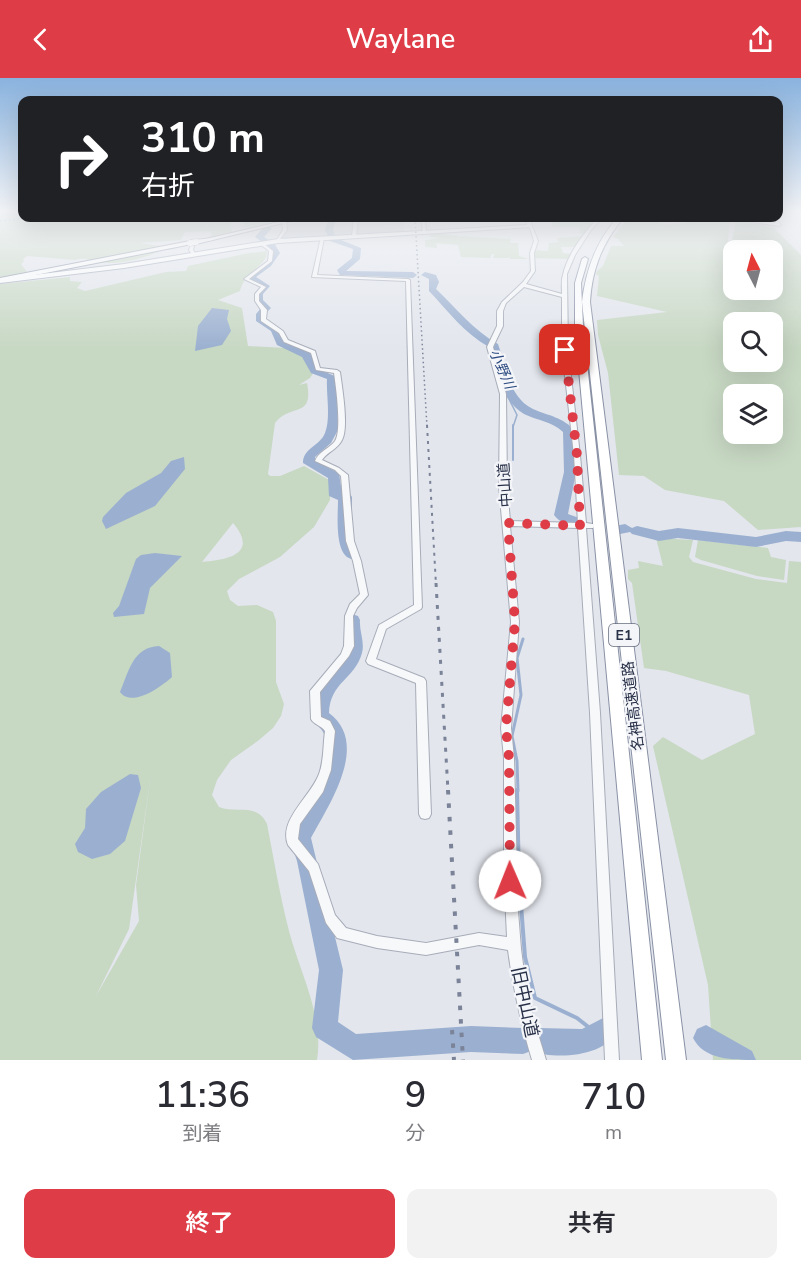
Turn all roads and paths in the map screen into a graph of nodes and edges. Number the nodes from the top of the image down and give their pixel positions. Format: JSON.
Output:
{"nodes":[{"id":1,"x":116,"y":258,"type":"edge"},
{"id":2,"x":177,"y":258,"type":"edge"},
{"id":3,"x":270,"y":258,"type":"edge"},
{"id":4,"x":321,"y":258,"type":"edge"},
{"id":5,"x":531,"y":258,"type":"edge"},
{"id":6,"x":572,"y":258,"type":"edge"},
{"id":7,"x":586,"y":258,"type":"edge"},
{"id":8,"x":594,"y":258,"type":"edge"},
{"id":9,"x":0,"y":280,"type":"edge"},
{"id":10,"x":523,"y":285,"type":"junction"},
{"id":11,"x":564,"y":296,"type":"junction"},
{"id":12,"x":508,"y":523,"type":"junction"},
{"id":13,"x":585,"y":526,"type":"junction"},
{"id":14,"x":425,"y":814,"type":"dead end"},
{"id":15,"x":513,"y":944,"type":"junction"},
{"id":16,"x":539,"y":1060,"type":"edge"},
{"id":17,"x":612,"y":1060,"type":"edge"},
{"id":18,"x":652,"y":1060,"type":"edge"},
{"id":19,"x":676,"y":1060,"type":"edge"}],
"edges":[{"from":1,"to":9,"type":"highway"},
{"from":2,"to":9,"type":"main road"},
{"from":3,"to":15,"type":"street"},
{"from":4,"to":14,"type":"street"},
{"from":5,"to":10,"type":"street","name":"中山道"},
{"from":6,"to":11,"type":"street"},
{"from":7,"to":18,"type":"highway","name":"名神高速道路","number":"E1"},
{"from":8,"to":19,"type":"highway","name":"名神高速道路","number":"E1"},
{"from":10,"to":11,"type":"street"},
{"from":10,"to":12,"type":"street","name":"中山道"},
{"from":11,"to":13,"type":"street"},
{"from":12,"to":13,"type":"street"},
{"from":12,"to":15,"type":"street","name":"中山道"},
{"from":13,"to":17,"type":"street"},
{"from":15,"to":16,"type":"street","name":"旧中山道"}]}
